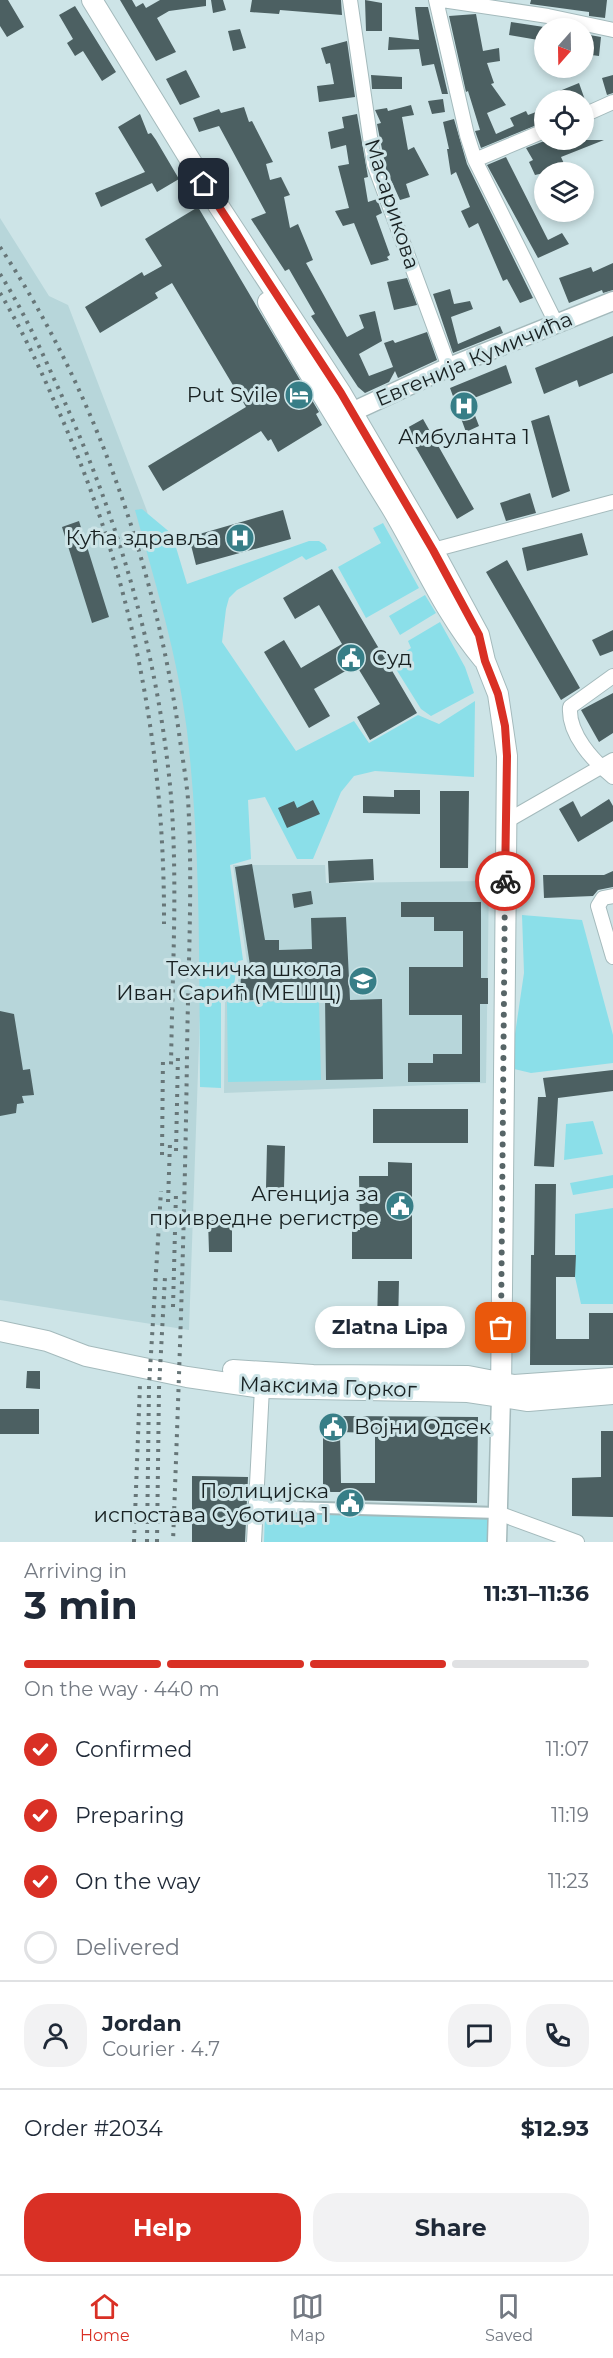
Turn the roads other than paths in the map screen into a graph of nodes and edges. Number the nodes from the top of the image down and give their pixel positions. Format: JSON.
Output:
{"nodes":[{"id":1,"x":92,"y":0,"type":"edge"},
{"id":2,"x":350,"y":0,"type":"edge"},
{"id":3,"x":436,"y":0,"type":"edge"},
{"id":4,"x":441,"y":0,"type":"edge"},
{"id":5,"x":613,"y":30,"type":"edge"},
{"id":6,"x":613,"y":102,"type":"edge"},
{"id":7,"x":594,"y":111,"type":"edge"},
{"id":8,"x":534,"y":135,"type":"edge"},
{"id":9,"x":476,"y":160,"type":"junction"},
{"id":10,"x":613,"y":301,"type":"edge"},
{"id":11,"x":556,"y":324,"type":"junction"},
{"id":12,"x":449,"y":367,"type":"junction"},
{"id":13,"x":343,"y":416,"type":"junction"},
{"id":14,"x":613,"y":502,"type":"edge"},
{"id":15,"x":433,"y":550,"type":"junction"},
{"id":16,"x":485,"y":661,"type":"junction"},
{"id":17,"x":613,"y":676,"type":"edge"},
{"id":18,"x":613,"y":760,"type":"edge"},
{"id":19,"x":600,"y":767,"type":"junction"},
{"id":20,"x":613,"y":777,"type":"edge"},
{"id":21,"x":506,"y":822,"type":"junction"},
{"id":22,"x":613,"y":896,"type":"edge"},
{"id":23,"x":613,"y":957,"type":"edge"},
{"id":24,"x":0,"y":1331,"type":"edge"},
{"id":25,"x":47,"y":1341,"type":"junction"},
{"id":26,"x":613,"y":1378,"type":"edge"},
{"id":27,"x":262,"y":1388,"type":"junction"},
{"id":28,"x":501,"y":1390,"type":"junction"},
{"id":29,"x":613,"y":1394,"type":"edge"},
{"id":30,"x":254,"y":1506,"type":"junction"},
{"id":31,"x":498,"y":1513,"type":"junction"},
{"id":32,"x":254,"y":1542,"type":"edge"},
{"id":33,"x":497,"y":1542,"type":"edge"},
{"id":34,"x":577,"y":1542,"type":"edge"}],
"edges":[{"from":1,"to":13,"type":"main road"},
{"from":2,"to":12,"type":"street","name":"Масарикова"},
{"from":3,"to":9,"type":"street"},
{"from":4,"to":5,"type":"street"},
{"from":6,"to":7,"type":"street"},
{"from":8,"to":9,"type":"street"},
{"from":9,"to":11,"type":"street"},
{"from":10,"to":11,"type":"street","name":"Евгенија Кумичића"},
{"from":11,"to":12,"type":"street","name":"Евгенија Кумичића"},
{"from":12,"to":13,"type":"street","name":"Евгенија Кумичића"},
{"from":13,"to":15,"type":"main road"},
{"from":13,"to":16,"type":"main road"},
{"from":14,"to":15,"type":"street"},
{"from":15,"to":16,"type":"main road"},
{"from":16,"to":21,"type":"main road"},
{"from":17,"to":19,"type":"street"},
{"from":18,"to":19,"type":"street"},
{"from":19,"to":20,"type":"street"},
{"from":19,"to":21,"type":"street"},
{"from":21,"to":28,"type":"main road"},
{"from":22,"to":23,"type":"street"},
{"from":24,"to":25,"type":"main road","name":"Максима Горког"},
{"from":25,"to":27,"type":"main road","name":"Максима Горког"},
{"from":25,"to":28,"type":"main road","name":"Максима Горког"},
{"from":26,"to":28,"type":"main road","name":"Максима Горког"},
{"from":27,"to":28,"type":"main road","name":"Максима Горког"},
{"from":27,"to":30,"type":"street"},
{"from":28,"to":29,"type":"main road","name":"Максима Горког"},
{"from":28,"to":31,"type":"street"},
{"from":30,"to":31,"type":"street"},
{"from":30,"to":32,"type":"street"},
{"from":31,"to":33,"type":"street"},
{"from":31,"to":34,"type":"street"}]}
